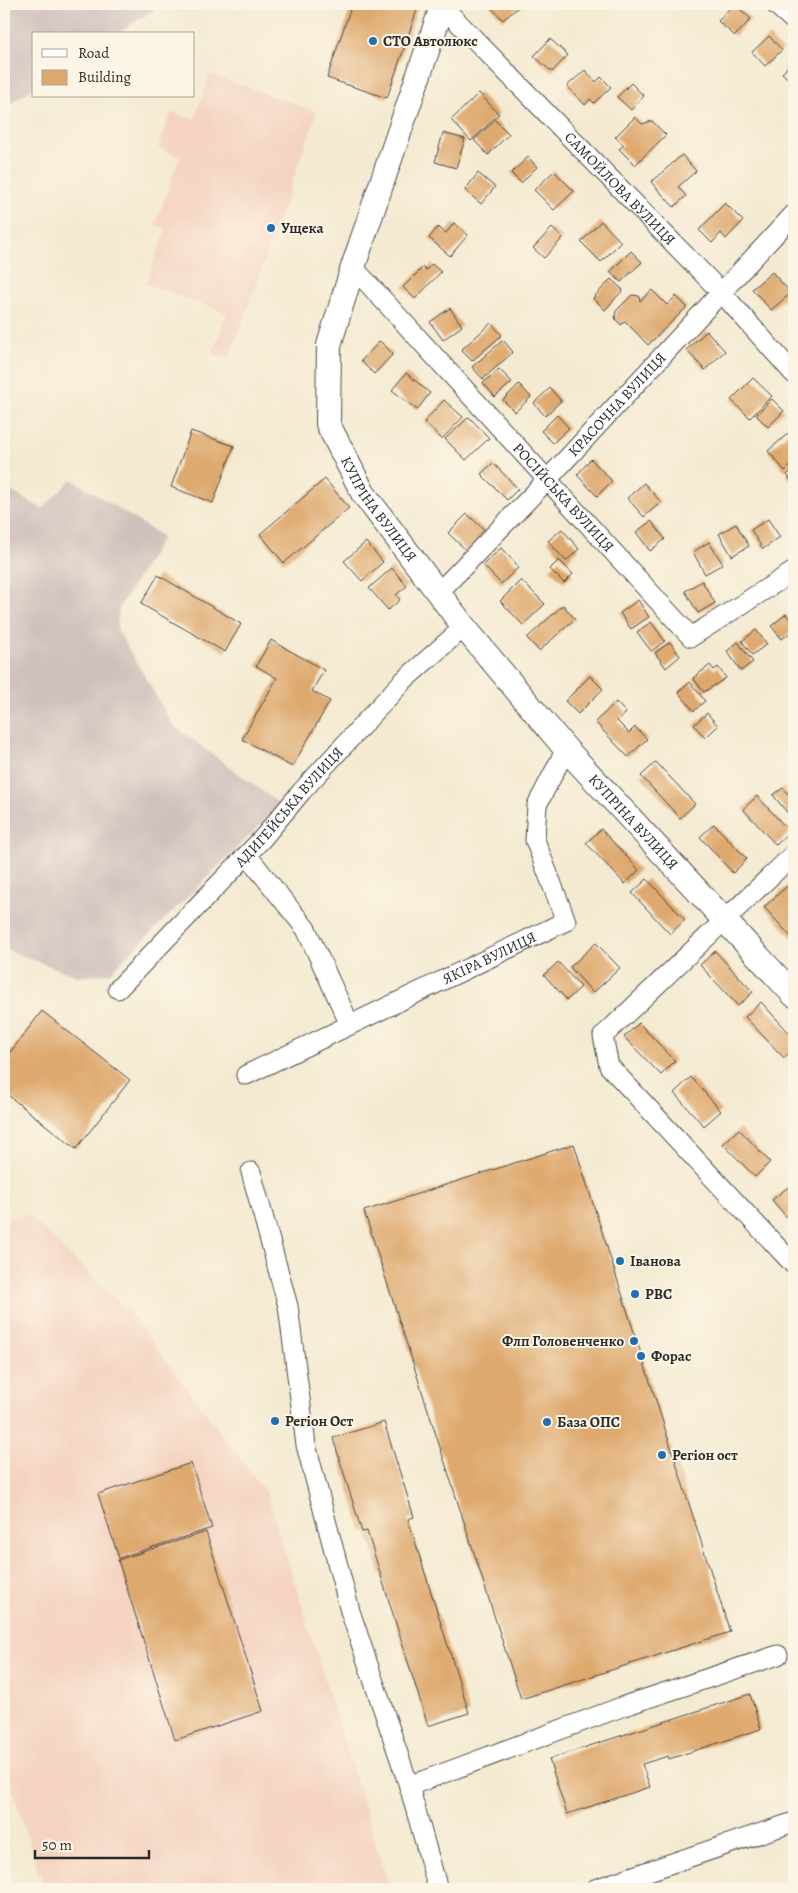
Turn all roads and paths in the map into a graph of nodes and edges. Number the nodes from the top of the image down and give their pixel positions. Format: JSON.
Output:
{"nodes":[{"id":1,"x":775,"y":4,"type":"edge"},
{"id":2,"x":443,"y":5,"type":"edge"},
{"id":3,"x":794,"y":21,"type":"edge"},
{"id":4,"x":794,"y":214,"type":"edge"},
{"id":5,"x":353,"y":268,"type":"junction"},
{"id":6,"x":720,"y":292,"type":"junction"},
{"id":7,"x":794,"y":374,"type":"edge"},
{"id":8,"x":547,"y":480,"type":"junction"},
{"id":9,"x":794,"y":570,"type":"edge"},
{"id":10,"x":438,"y":593,"type":"junction"},
{"id":11,"x":464,"y":627,"type":"junction"},
{"id":12,"x":566,"y":749,"type":"junction"},
{"id":13,"x":794,"y":854,"type":"edge"},
{"id":14,"x":247,"y":855,"type":"junction"},
{"id":15,"x":724,"y":920,"type":"junction"},
{"id":16,"x":118,"y":989,"type":"dead end"},
{"id":17,"x":794,"y":995,"type":"edge"},
{"id":18,"x":350,"y":1025,"type":"junction"},
{"id":19,"x":246,"y":1076,"type":"dead end"},
{"id":20,"x":252,"y":1172,"type":"dead end"},
{"id":21,"x":794,"y":1265,"type":"edge"},
{"id":22,"x":778,"y":1656,"type":"dead end"},
{"id":23,"x":409,"y":1786,"type":"junction"},
{"id":24,"x":794,"y":1822,"type":"edge"},
{"id":25,"x":438,"y":1889,"type":"edge"},
{"id":26,"x":595,"y":1889,"type":"edge"}],
"edges":[{"from":1,"to":3,"type":"street"},
{"from":2,"to":5,"type":"main road","name":"КУПРІНА ВУЛИЦЯ"},
{"from":2,"to":6,"type":"street","name":"САМОЙЛОВА ВУЛИЦЯ"},
{"from":4,"to":6,"type":"street","name":"КРАСОЧНА ВУЛИЦЯ"},
{"from":5,"to":8,"type":"street","name":"РОСІЙСЬКА ВУЛИЦЯ"},
{"from":5,"to":10,"type":"main road","name":"КУПРІНА ВУЛИЦЯ"},
{"from":6,"to":7,"type":"street","name":"САМОЙЛОВА ВУЛИЦЯ"},
{"from":6,"to":8,"type":"street","name":"КРАСОЧНА ВУЛИЦЯ"},
{"from":8,"to":9,"type":"street","name":"РОСІЙСЬКА ВУЛИЦЯ"},
{"from":8,"to":10,"type":"street","name":"КРАСОЧНА ВУЛИЦЯ"},
{"from":10,"to":11,"type":"main road","name":"КУПРІНА ВУЛИЦЯ"},
{"from":11,"to":12,"type":"main road","name":"КУПРІНА ВУЛИЦЯ"},
{"from":11,"to":14,"type":"street","name":"АДИГЕЙСЬКА ВУЛИЦЯ"},
{"from":12,"to":15,"type":"main road","name":"КУПРІНА ВУЛИЦЯ"},
{"from":12,"to":18,"type":"street","name":"ЯКІРА ВУЛИЦЯ"},
{"from":13,"to":15,"type":"street"},
{"from":14,"to":16,"type":"street","name":"АДИГЕЙСЬКА ВУЛИЦЯ"},
{"from":14,"to":18,"type":"street"},
{"from":15,"to":17,"type":"main road","name":"КУПРІНА ВУЛИЦЯ"},
{"from":15,"to":21,"type":"street"},
{"from":18,"to":19,"type":"street","name":"ЯКІРА ВУЛИЦЯ"},
{"from":20,"to":23,"type":"street"},
{"from":22,"to":23,"type":"street"},
{"from":23,"to":25,"type":"street"},
{"from":24,"to":26,"type":"street"}]}
